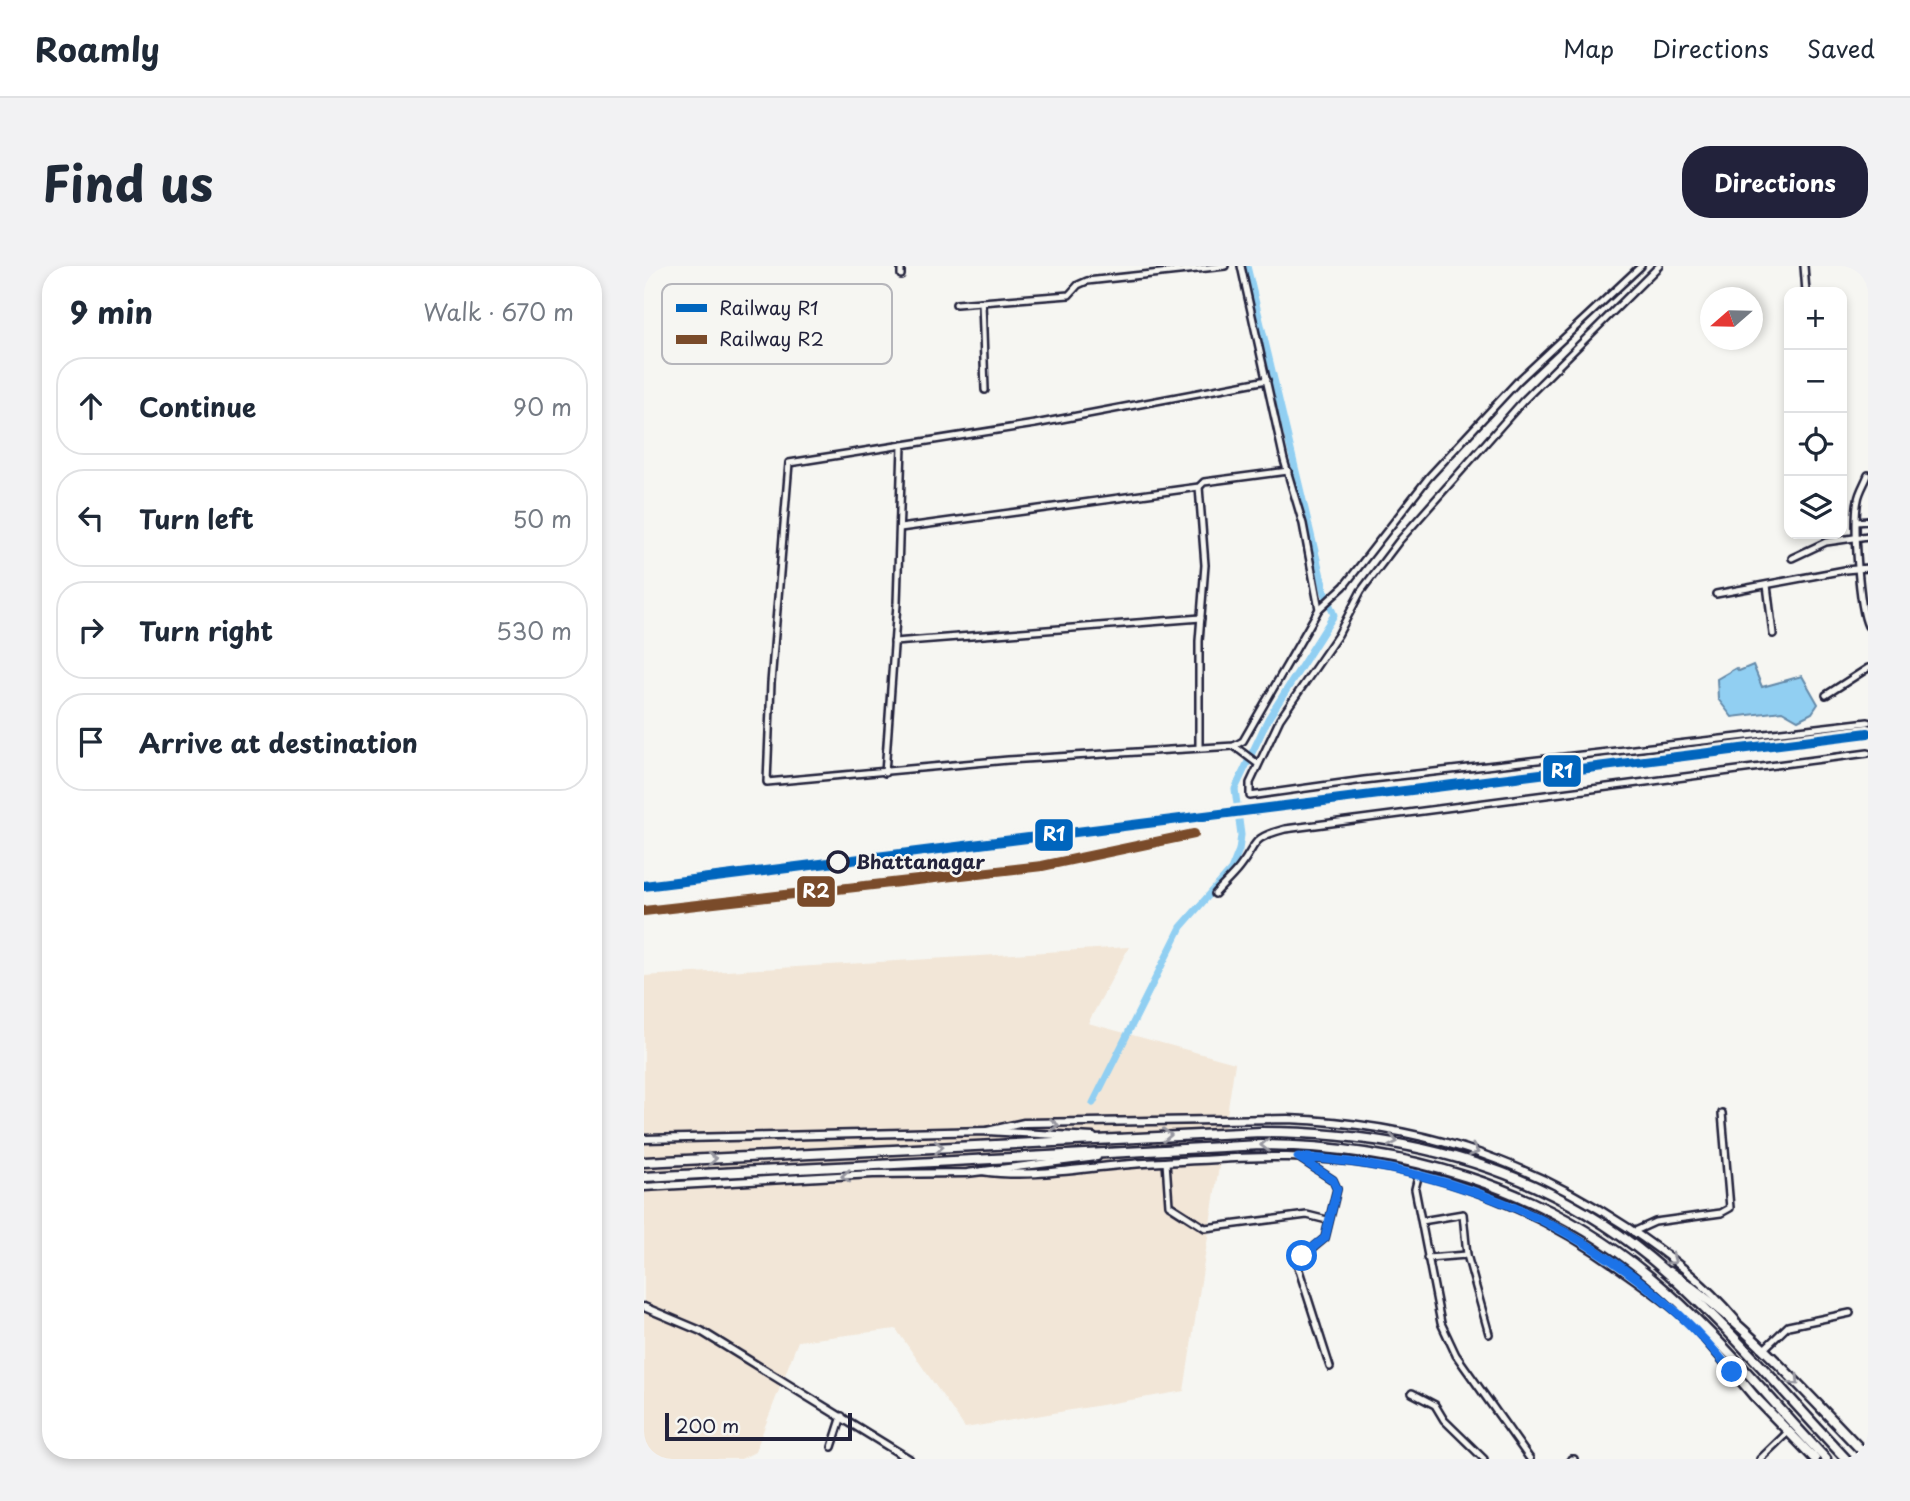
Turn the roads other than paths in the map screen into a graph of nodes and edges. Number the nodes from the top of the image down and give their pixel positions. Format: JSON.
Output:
{"nodes":[{"id":1,"x":901,"y":266,"type":"edge"},
{"id":2,"x":1225,"y":266,"type":"edge"},
{"id":3,"x":1241,"y":266,"type":"edge"},
{"id":4,"x":1641,"y":266,"type":"edge"},
{"id":5,"x":1659,"y":266,"type":"edge"},
{"id":6,"x":1804,"y":266,"type":"edge"},
{"id":7,"x":901,"y":275,"type":"dead end"},
{"id":8,"x":1806,"y":287,"type":"edge"},
{"id":9,"x":982,"y":302,"type":"junction"},
{"id":10,"x":956,"y":304,"type":"dead end"},
{"id":11,"x":1267,"y":380,"type":"junction"},
{"id":12,"x":985,"y":390,"type":"dead end"},
{"id":13,"x":902,"y":445,"type":"junction"},
{"id":14,"x":1288,"y":471,"type":"junction"},
{"id":15,"x":1868,"y":475,"type":"edge"},
{"id":16,"x":1199,"y":487,"type":"junction"},
{"id":17,"x":1868,"y":521,"type":"edge"},
{"id":18,"x":1857,"y":522,"type":"junction"},
{"id":19,"x":900,"y":528,"type":"junction"},
{"id":20,"x":1868,"y":536,"type":"edge"},
{"id":21,"x":1858,"y":537,"type":"junction"},
{"id":22,"x":1792,"y":558,"type":"dead end"},
{"id":23,"x":1868,"y":568,"type":"edge"},
{"id":24,"x":1859,"y":569,"type":"junction"},
{"id":25,"x":1767,"y":585,"type":"junction"},
{"id":26,"x":1716,"y":594,"type":"dead end"},
{"id":27,"x":1319,"y":609,"type":"junction"},
{"id":28,"x":1201,"y":618,"type":"junction"},
{"id":29,"x":1868,"y":626,"type":"edge"},
{"id":30,"x":1773,"y":634,"type":"dead end"},
{"id":31,"x":894,"y":642,"type":"junction"},
{"id":32,"x":1868,"y":668,"type":"edge"},
{"id":33,"x":1826,"y":695,"type":"dead end"},
{"id":34,"x":1868,"y":722,"type":"edge"},
{"id":35,"x":1234,"y":746,"type":"junction"},
{"id":36,"x":1199,"y":748,"type":"junction"},
{"id":37,"x":1868,"y":754,"type":"edge"},
{"id":38,"x":1258,"y":764,"type":"junction"},
{"id":39,"x":885,"y":772,"type":"junction"},
{"id":40,"x":1215,"y":894,"type":"dead end"},
{"id":41,"x":1722,"y":1112,"type":"dead end"},
{"id":42,"x":986,"y":1131,"type":"junction"},
{"id":43,"x":1106,"y":1138,"type":"junction"},
{"id":44,"x":644,"y":1139,"type":"edge"},
{"id":45,"x":1133,"y":1151,"type":"junction"},
{"id":46,"x":1298,"y":1157,"type":"junction"},
{"id":47,"x":644,"y":1162,"type":"edge"},
{"id":48,"x":1166,"y":1162,"type":"junction"},
{"id":49,"x":982,"y":1171,"type":"junction"},
{"id":50,"x":1419,"y":1173,"type":"junction"},
{"id":51,"x":644,"y":1177,"type":"edge"},
{"id":52,"x":644,"y":1187,"type":"edge"},
{"id":53,"x":1327,"y":1220,"type":"junction"},
{"id":54,"x":1422,"y":1221,"type":"junction"},
{"id":55,"x":1633,"y":1232,"type":"junction"},
{"id":56,"x":1467,"y":1255,"type":"junction"},
{"id":57,"x":1427,"y":1258,"type":"junction"},
{"id":58,"x":1650,"y":1259,"type":"junction"},
{"id":59,"x":1671,"y":1296,"type":"junction"},
{"id":60,"x":644,"y":1307,"type":"edge"},
{"id":61,"x":1850,"y":1313,"type":"dead end"},
{"id":62,"x":1489,"y":1334,"type":"dead end"},
{"id":63,"x":1749,"y":1335,"type":"junction"},
{"id":64,"x":1708,"y":1342,"type":"junction"},
{"id":65,"x":1764,"y":1349,"type":"junction"},
{"id":66,"x":1330,"y":1367,"type":"dead end"},
{"id":67,"x":1412,"y":1393,"type":"dead end"},
{"id":68,"x":842,"y":1416,"type":"junction"},
{"id":69,"x":1788,"y":1432,"type":"junction"},
{"id":70,"x":832,"y":1447,"type":"dead end"},
{"id":71,"x":1868,"y":1457,"type":"edge"},
{"id":72,"x":909,"y":1459,"type":"edge"},
{"id":73,"x":1484,"y":1459,"type":"edge"},
{"id":74,"x":1530,"y":1459,"type":"edge"},
{"id":75,"x":1760,"y":1459,"type":"edge"},
{"id":76,"x":1815,"y":1459,"type":"edge"},
{"id":77,"x":1826,"y":1459,"type":"edge"},
{"id":78,"x":1846,"y":1459,"type":"edge"}],
"edges":[{"from":1,"to":7,"type":"street"},
{"from":2,"to":9,"type":"street"},
{"from":3,"to":11,"type":"street"},
{"from":4,"to":27,"type":"street"},
{"from":5,"to":38,"type":"street"},
{"from":6,"to":8,"type":"street"},
{"from":9,"to":10,"type":"street"},
{"from":9,"to":12,"type":"street"},
{"from":11,"to":13,"type":"street"},
{"from":11,"to":14,"type":"street"},
{"from":13,"to":19,"type":"street"},
{"from":13,"to":39,"type":"street"},
{"from":14,"to":16,"type":"street"},
{"from":14,"to":27,"type":"street"},
{"from":15,"to":18,"type":"street"},
{"from":16,"to":19,"type":"street"},
{"from":16,"to":28,"type":"street"},
{"from":17,"to":18,"type":"street"},
{"from":18,"to":21,"type":"street"},
{"from":19,"to":31,"type":"street"},
{"from":20,"to":21,"type":"street"},
{"from":21,"to":22,"type":"street"},
{"from":21,"to":24,"type":"street"},
{"from":23,"to":24,"type":"street"},
{"from":24,"to":25,"type":"street"},
{"from":24,"to":29,"type":"street"},
{"from":25,"to":26,"type":"street"},
{"from":25,"to":30,"type":"street"},
{"from":27,"to":35,"type":"street"},
{"from":28,"to":31,"type":"street"},
{"from":28,"to":36,"type":"street"},
{"from":31,"to":39,"type":"street"},
{"from":32,"to":33,"type":"street"},
{"from":34,"to":38,"type":"street"},
{"from":35,"to":36,"type":"street"},
{"from":35,"to":38,"type":"street"},
{"from":36,"to":39,"type":"street"},
{"from":37,"to":40,"type":"street"},
{"from":41,"to":55,"type":"street"},
{"from":42,"to":43,"type":"street"},
{"from":42,"to":44,"type":"street"},
{"from":42,"to":55,"type":"street","one_way":true},
{"from":47,"to":43,"type":"main road","one_way":true},
{"from":43,"to":58,"type":"main road","one_way":true},
{"from":45,"to":49,"type":"street"},
{"from":45,"to":51,"type":"main road"},
{"from":59,"to":45,"type":"main road","one_way":true},
{"from":46,"to":48,"type":"street"},
{"from":46,"to":50,"type":"street"},
{"from":46,"to":53,"type":"street"},
{"from":48,"to":49,"type":"street"},
{"from":48,"to":53,"type":"street"},
{"from":49,"to":52,"type":"street","one_way":true},
{"from":50,"to":54,"type":"street"},
{"from":50,"to":64,"type":"street"},
{"from":53,"to":66,"type":"street"},
{"from":54,"to":56,"type":"street"},
{"from":54,"to":57,"type":"street"},
{"from":55,"to":63,"type":"street","one_way":true},
{"from":56,"to":57,"type":"street"},
{"from":56,"to":62,"type":"street"},
{"from":57,"to":74,"type":"street"},
{"from":58,"to":63,"type":"main road"},
{"from":58,"to":78,"type":"main road"},
{"from":59,"to":64,"type":"main road"},
{"from":59,"to":77,"type":"main road"},
{"from":60,"to":68,"type":"street"},
{"from":61,"to":65,"type":"street"},
{"from":63,"to":65,"type":"main road"},
{"from":64,"to":69,"type":"main road"},
{"from":65,"to":71,"type":"main road","one_way":true},
{"from":67,"to":73,"type":"street"},
{"from":68,"to":70,"type":"street"},
{"from":68,"to":72,"type":"street"},
{"from":69,"to":75,"type":"street"},
{"from":69,"to":76,"type":"main road"}]}
